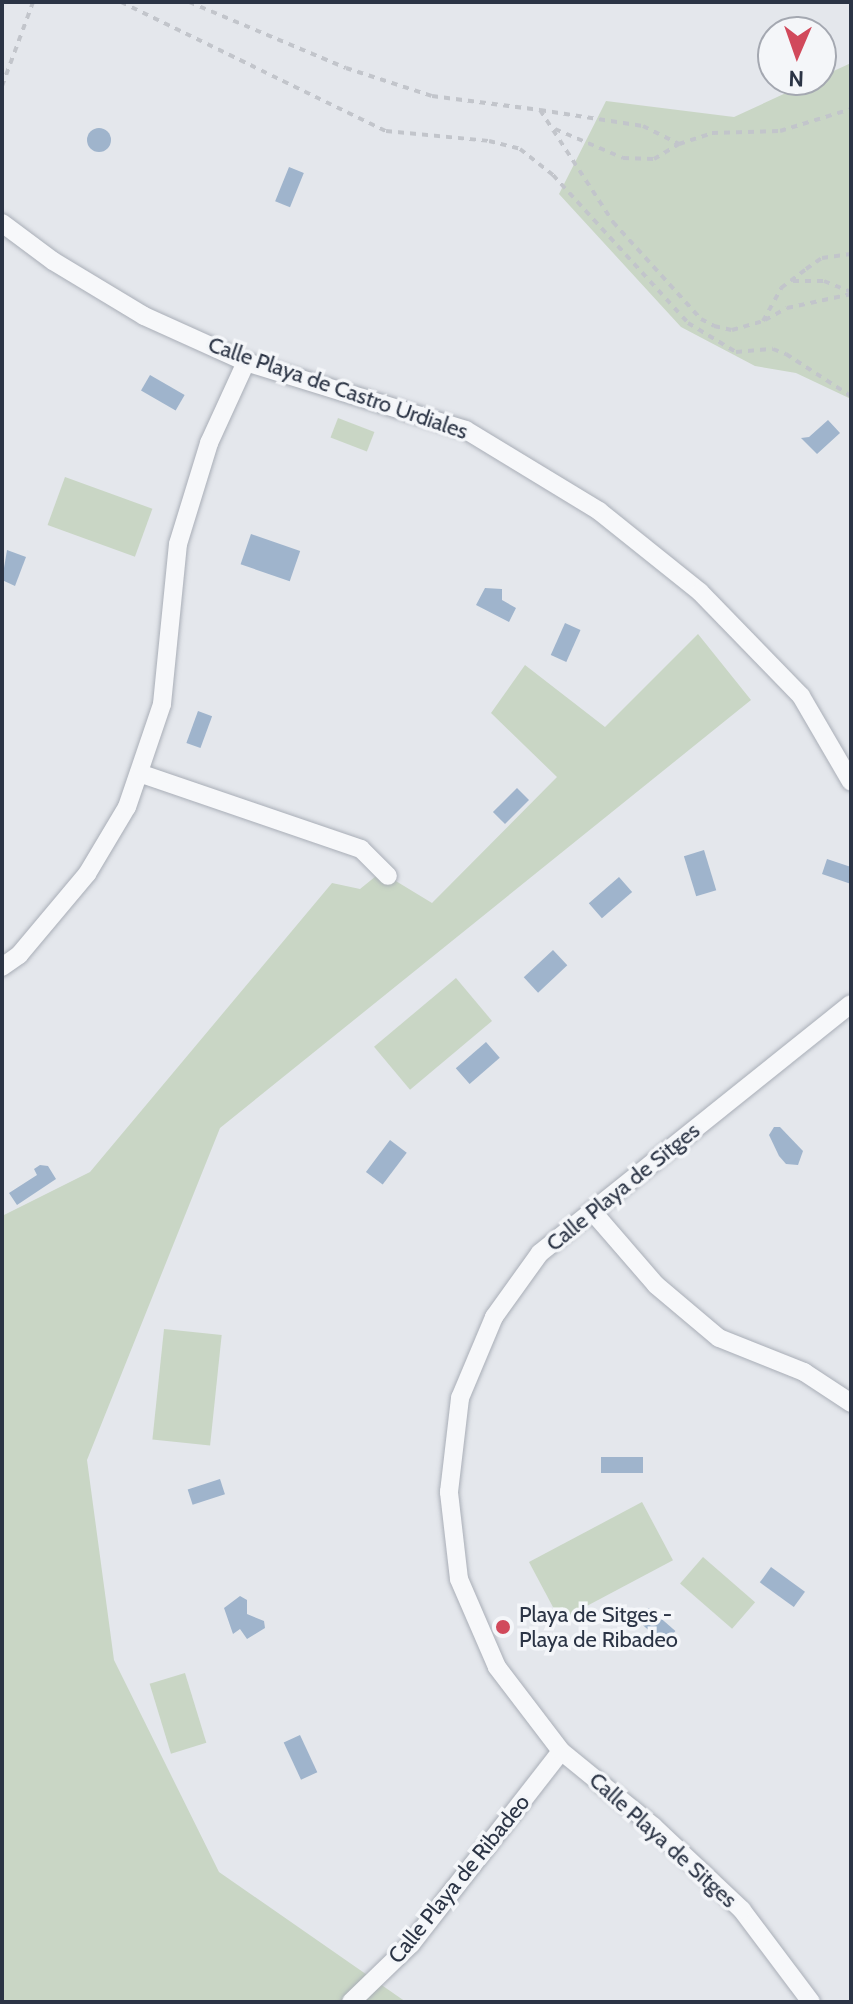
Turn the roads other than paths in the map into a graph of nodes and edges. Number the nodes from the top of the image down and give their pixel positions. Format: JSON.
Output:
{"nodes":[{"id":1,"x":2,"y":223,"type":"edge"},
{"id":2,"x":246,"y":362,"type":"junction"},
{"id":3,"x":139,"y":773,"type":"junction"},
{"id":4,"x":851,"y":782,"type":"edge"},
{"id":5,"x":388,"y":876,"type":"dead end"},
{"id":6,"x":2,"y":967,"type":"edge"},
{"id":7,"x":851,"y":1004,"type":"edge"},
{"id":8,"x":592,"y":1211,"type":"junction"},
{"id":9,"x":851,"y":1403,"type":"edge"},
{"id":10,"x":561,"y":1751,"type":"junction"},
{"id":11,"x":351,"y":2002,"type":"edge"},
{"id":12,"x":811,"y":2002,"type":"edge"}],
"edges":[{"from":1,"to":2,"type":"street","name":"Calle Playa de Castro Urdiales"},
{"from":2,"to":3,"type":"street"},
{"from":2,"to":4,"type":"street","name":"Calle Playa de Castro Urdiales"},
{"from":3,"to":5,"type":"street"},
{"from":3,"to":6,"type":"street"},
{"from":7,"to":8,"type":"street","name":"Calle Playa de Sitges"},
{"from":8,"to":9,"type":"street"},
{"from":8,"to":10,"type":"street","name":"Calle Playa de Sitges"},
{"from":10,"to":11,"type":"street","name":"Calle Playa de Ribadeo"},
{"from":10,"to":12,"type":"street","name":"Calle Playa de Sitges"}]}
